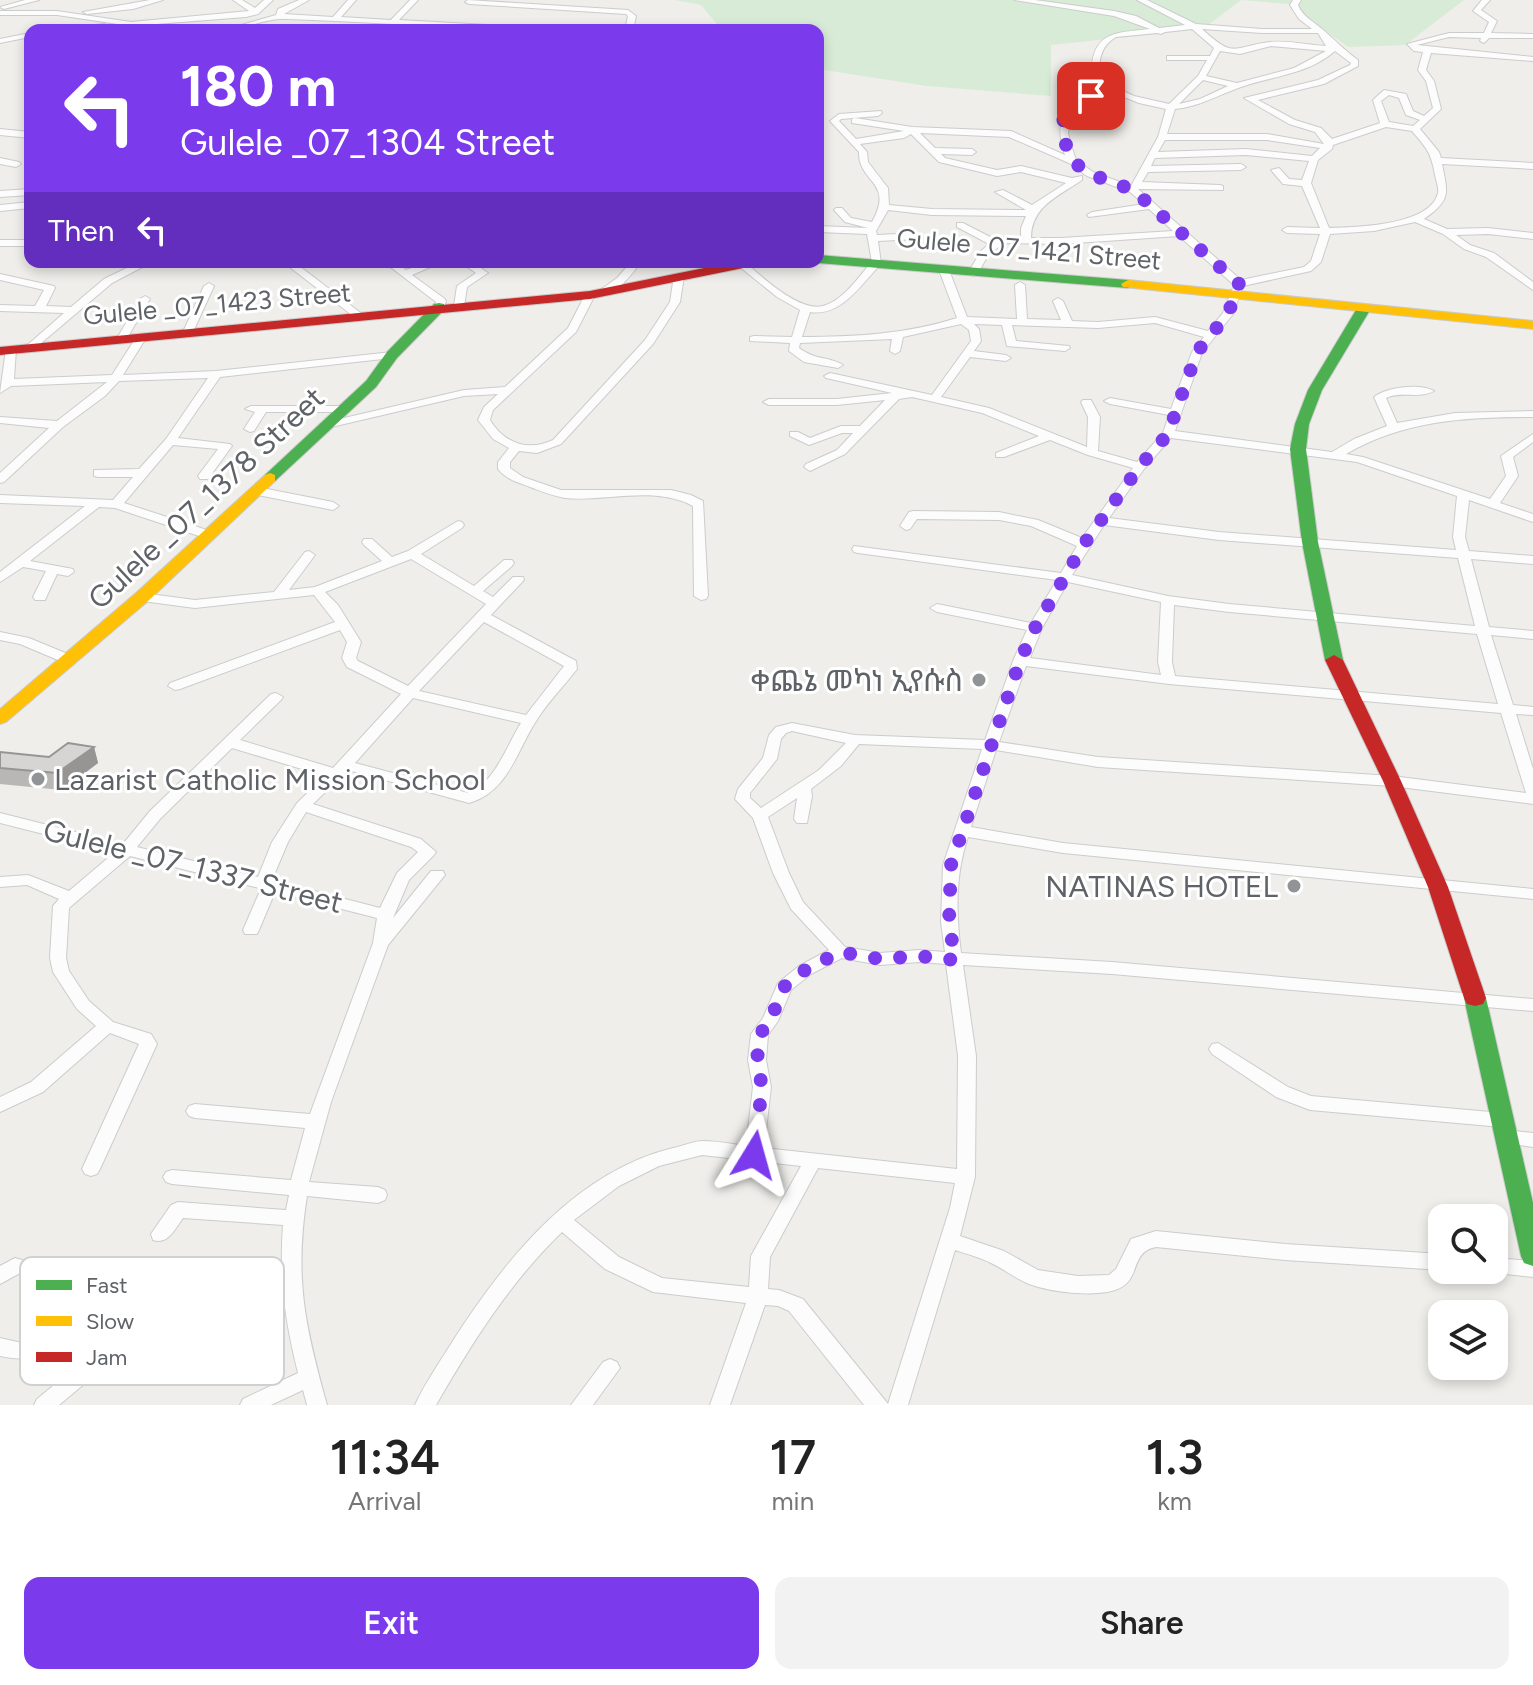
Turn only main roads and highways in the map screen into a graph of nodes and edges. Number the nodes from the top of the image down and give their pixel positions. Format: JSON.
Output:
{"nodes":[{"id":1,"x":824,"y":259,"type":"edge"},
{"id":2,"x":721,"y":268,"type":"edge"},
{"id":3,"x":439,"y":307,"type":"junction"},
{"id":4,"x":1363,"y":310,"type":"junction"},
{"id":5,"x":1533,"y":325,"type":"edge"},
{"id":6,"x":13,"y":349,"type":"edge"},
{"id":7,"x":0,"y":718,"type":"edge"},
{"id":8,"x":1533,"y":1256,"type":"edge"}],
"edges":[{"from":1,"to":4,"type":"main road","name":"Gulele _07_1421 Street"},
{"from":2,"to":3,"type":"main road"},
{"from":3,"to":6,"type":"main road","name":"Gulele _07_1423 Street"},
{"from":3,"to":7,"type":"main road","name":"Gulele _07_1378 Street"},
{"from":4,"to":5,"type":"main road","name":"Gulele _07_1421 Street"},
{"from":4,"to":8,"type":"main road"}]}
